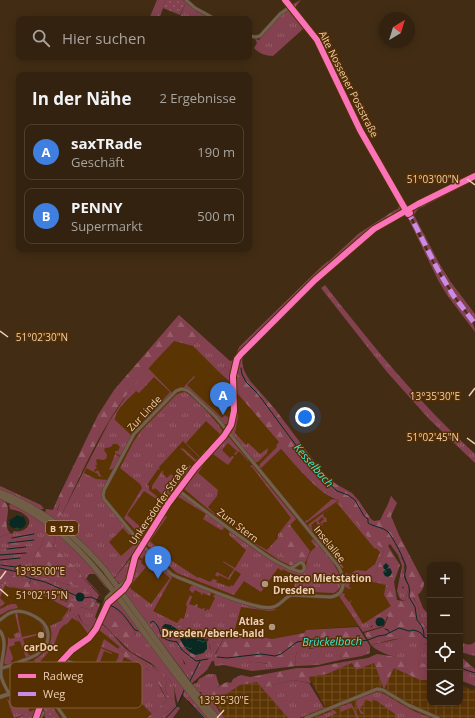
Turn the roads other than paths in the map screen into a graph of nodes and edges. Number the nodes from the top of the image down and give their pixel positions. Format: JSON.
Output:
{"nodes":[{"id":1,"x":186,"y":0,"type":"edge"},
{"id":2,"x":285,"y":0,"type":"edge"},
{"id":3,"x":290,"y":7,"type":"junction"},
{"id":4,"x":210,"y":16,"type":"edge"},
{"id":5,"x":252,"y":36,"type":"edge"},
{"id":6,"x":475,"y":176,"type":"edge"},
{"id":7,"x":406,"y":211,"type":"junction"},
{"id":8,"x":227,"y":431,"type":"junction"},
{"id":9,"x":178,"y":490,"type":"junction"},
{"id":10,"x":0,"y":492,"type":"edge"},
{"id":11,"x":0,"y":496,"type":"edge"},
{"id":12,"x":142,"y":545,"type":"junction"},
{"id":13,"x":290,"y":569,"type":"dead end"},
{"id":14,"x":117,"y":591,"type":"junction"},
{"id":15,"x":0,"y":620,"type":"edge"},
{"id":16,"x":0,"y":631,"type":"edge"},
{"id":17,"x":63,"y":659,"type":"junction"},
{"id":18,"x":20,"y":662,"type":"edge"},
{"id":19,"x":61,"y":662,"type":"edge"},
{"id":20,"x":69,"y":662,"type":"edge"},
{"id":21,"x":1,"y":668,"type":"edge"},
{"id":22,"x":191,"y":690,"type":"junction"},
{"id":23,"x":9,"y":694,"type":"joint"},
{"id":24,"x":0,"y":697,"type":"edge"},
{"id":25,"x":58,"y":708,"type":"edge"},
{"id":26,"x":39,"y":710,"type":"joint"},
{"id":27,"x":36,"y":718,"type":"edge"},
{"id":28,"x":40,"y":718,"type":"edge"},
{"id":29,"x":66,"y":718,"type":"edge"},
{"id":30,"x":211,"y":718,"type":"edge"},
{"id":31,"x":217,"y":718,"type":"edge"},
{"id":32,"x":306,"y":718,"type":"edge"},
{"id":33,"x":438,"y":718,"type":"edge"}],
"edges":[{"from":1,"to":4,"type":"street"},
{"from":2,"to":3,"type":"street","name":"Alte Nossener Poststraße"},
{"from":3,"to":5,"type":"street"},
{"from":3,"to":7,"type":"street","name":"Alte Nossener Poststraße"},
{"from":6,"to":7,"type":"street"},
{"from":7,"to":8,"type":"street","name":"Unkersdorfer Straße"},
{"from":8,"to":9,"type":"street","name":"Unkersdorfer Straße"},
{"from":8,"to":12,"type":"street","name":"Zur Linde"},
{"from":8,"to":12,"type":"street","name":"Inselallee"},
{"from":9,"to":12,"type":"street","name":"Unkersdorfer Straße"},
{"from":9,"to":13,"type":"street","name":"Zum Stern"},
{"from":10,"to":14,"type":"main road","number":"B 173"},
{"from":11,"to":14,"type":"main road","number":"B 173"},
{"from":12,"to":14,"type":"street","name":"Unkersdorfer Straße"},
{"from":14,"to":17,"type":"street","name":"Unkersdorfer Straße"},
{"from":14,"to":22,"type":"main road","number":"B 173"},
{"from":15,"to":18,"type":"street"},
{"from":16,"to":21,"type":"street"},
{"from":17,"to":19,"type":"street","name":"Unkersdorfer Straße"},
{"from":17,"to":20,"type":"street"},
{"from":21,"to":23,"type":"street"},
{"from":22,"to":30,"type":"main road","number":"B 173"},
{"from":22,"to":31,"type":"main road","number":"B 173"},
{"from":23,"to":24,"type":"street"},
{"from":25,"to":29,"type":"street"},
{"from":26,"to":27,"type":"street","name":"Unkersdorfer Straße"},
{"from":26,"to":28,"type":"street"},
{"from":32,"to":33,"type":"street"}]}
